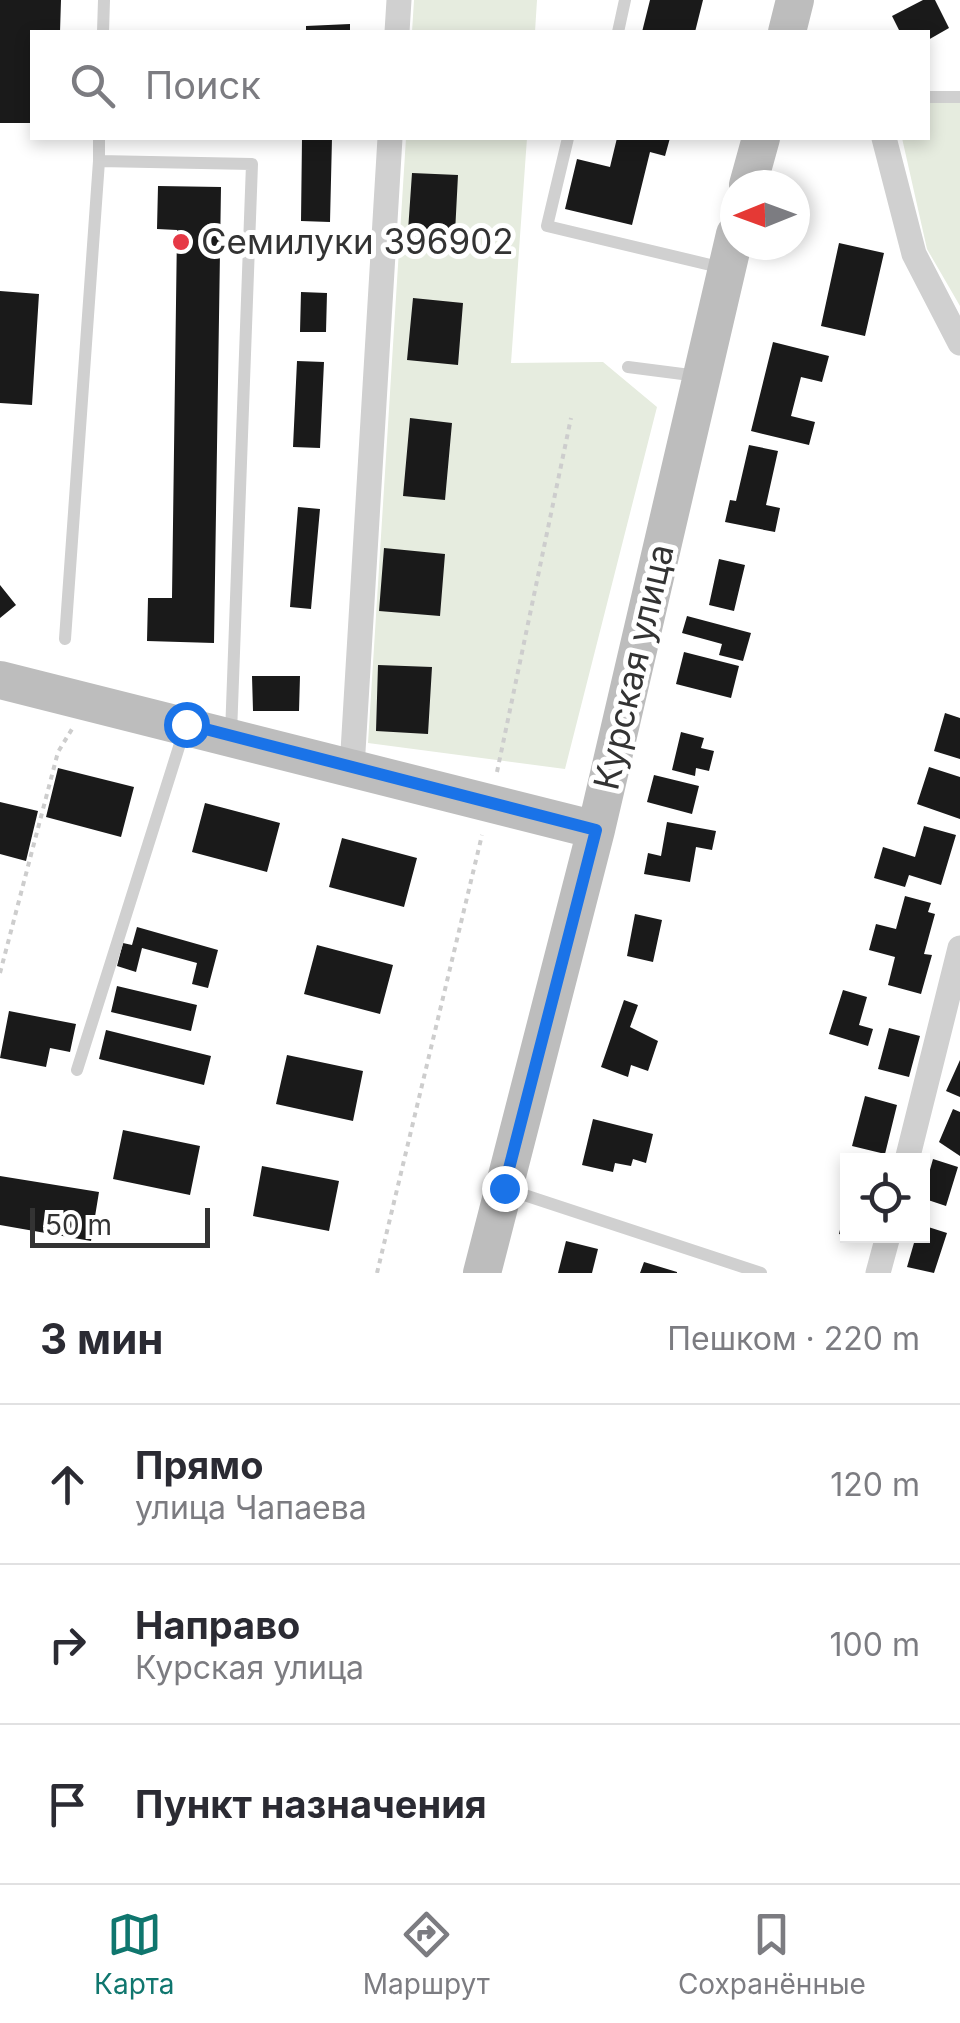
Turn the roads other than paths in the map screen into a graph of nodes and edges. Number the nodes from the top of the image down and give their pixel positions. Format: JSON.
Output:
{"nodes":[{"id":1,"x":104,"y":0,"type":"edge"},
{"id":2,"x":398,"y":0,"type":"edge"},
{"id":3,"x":625,"y":0,"type":"edge"},
{"id":4,"x":795,"y":0,"type":"edge"},
{"id":5,"x":103,"y":30,"type":"edge"},
{"id":6,"x":396,"y":30,"type":"edge"},
{"id":7,"x":618,"y":30,"type":"edge"},
{"id":8,"x":788,"y":30,"type":"edge"},
{"id":9,"x":960,"y":97,"type":"edge"},
{"id":10,"x":930,"y":98,"type":"edge"},
{"id":11,"x":100,"y":140,"type":"edge"},
{"id":12,"x":390,"y":140,"type":"edge"},
{"id":13,"x":568,"y":140,"type":"edge"},
{"id":14,"x":760,"y":140,"type":"edge"},
{"id":15,"x":885,"y":140,"type":"edge"},
{"id":16,"x":98,"y":161,"type":"junction"},
{"id":17,"x":752,"y":170,"type":"edge"},
{"id":18,"x":720,"y":250,"type":"edge"},
{"id":19,"x":728,"y":260,"type":"edge"},
{"id":20,"x":960,"y":343,"type":"edge"},
{"id":21,"x":628,"y":367,"type":"dead end"},
{"id":22,"x":701,"y":377,"type":"junction"},
{"id":23,"x":65,"y":638,"type":"dead end"},
{"id":24,"x":0,"y":680,"type":"edge"},
{"id":25,"x":186,"y":724,"type":"junction"},
{"id":26,"x":231,"y":736,"type":"junction"},
{"id":27,"x":352,"y":768,"type":"junction"},
{"id":28,"x":596,"y":830,"type":"junction"},
{"id":29,"x":960,"y":948,"type":"edge"},
{"id":30,"x":77,"y":1070,"type":"dead end"},
{"id":31,"x":908,"y":1153,"type":"edge"},
{"id":32,"x":504,"y":1188,"type":"junction"},
{"id":33,"x":886,"y":1243,"type":"edge"},
{"id":34,"x":482,"y":1273,"type":"edge"},
{"id":35,"x":761,"y":1273,"type":"edge"},
{"id":36,"x":878,"y":1273,"type":"edge"}],
"edges":[{"from":1,"to":5,"type":"lane"},
{"from":2,"to":6,"type":"street"},
{"from":3,"to":7,"type":"lane"},
{"from":4,"to":8,"type":"street"},
{"from":9,"to":10,"type":"lane"},
{"from":11,"to":16,"type":"lane"},
{"from":12,"to":27,"type":"street"},
{"from":13,"to":18,"type":"lane"},
{"from":14,"to":17,"type":"street"},
{"from":15,"to":20,"type":"street"},
{"from":16,"to":23,"type":"lane"},
{"from":16,"to":26,"type":"lane"},
{"from":19,"to":22,"type":"street","name":"Курская улица"},
{"from":21,"to":22,"type":"lane"},
{"from":22,"to":28,"type":"street","name":"Курская улица"},
{"from":24,"to":25,"type":"street"},
{"from":25,"to":26,"type":"street"},
{"from":25,"to":30,"type":"lane"},
{"from":26,"to":27,"type":"street"},
{"from":27,"to":28,"type":"street"},
{"from":28,"to":32,"type":"street","name":"Курская улица"},
{"from":29,"to":31,"type":"street"},
{"from":32,"to":34,"type":"street","name":"Курская улица"},
{"from":32,"to":35,"type":"lane"},
{"from":33,"to":36,"type":"street"}]}
